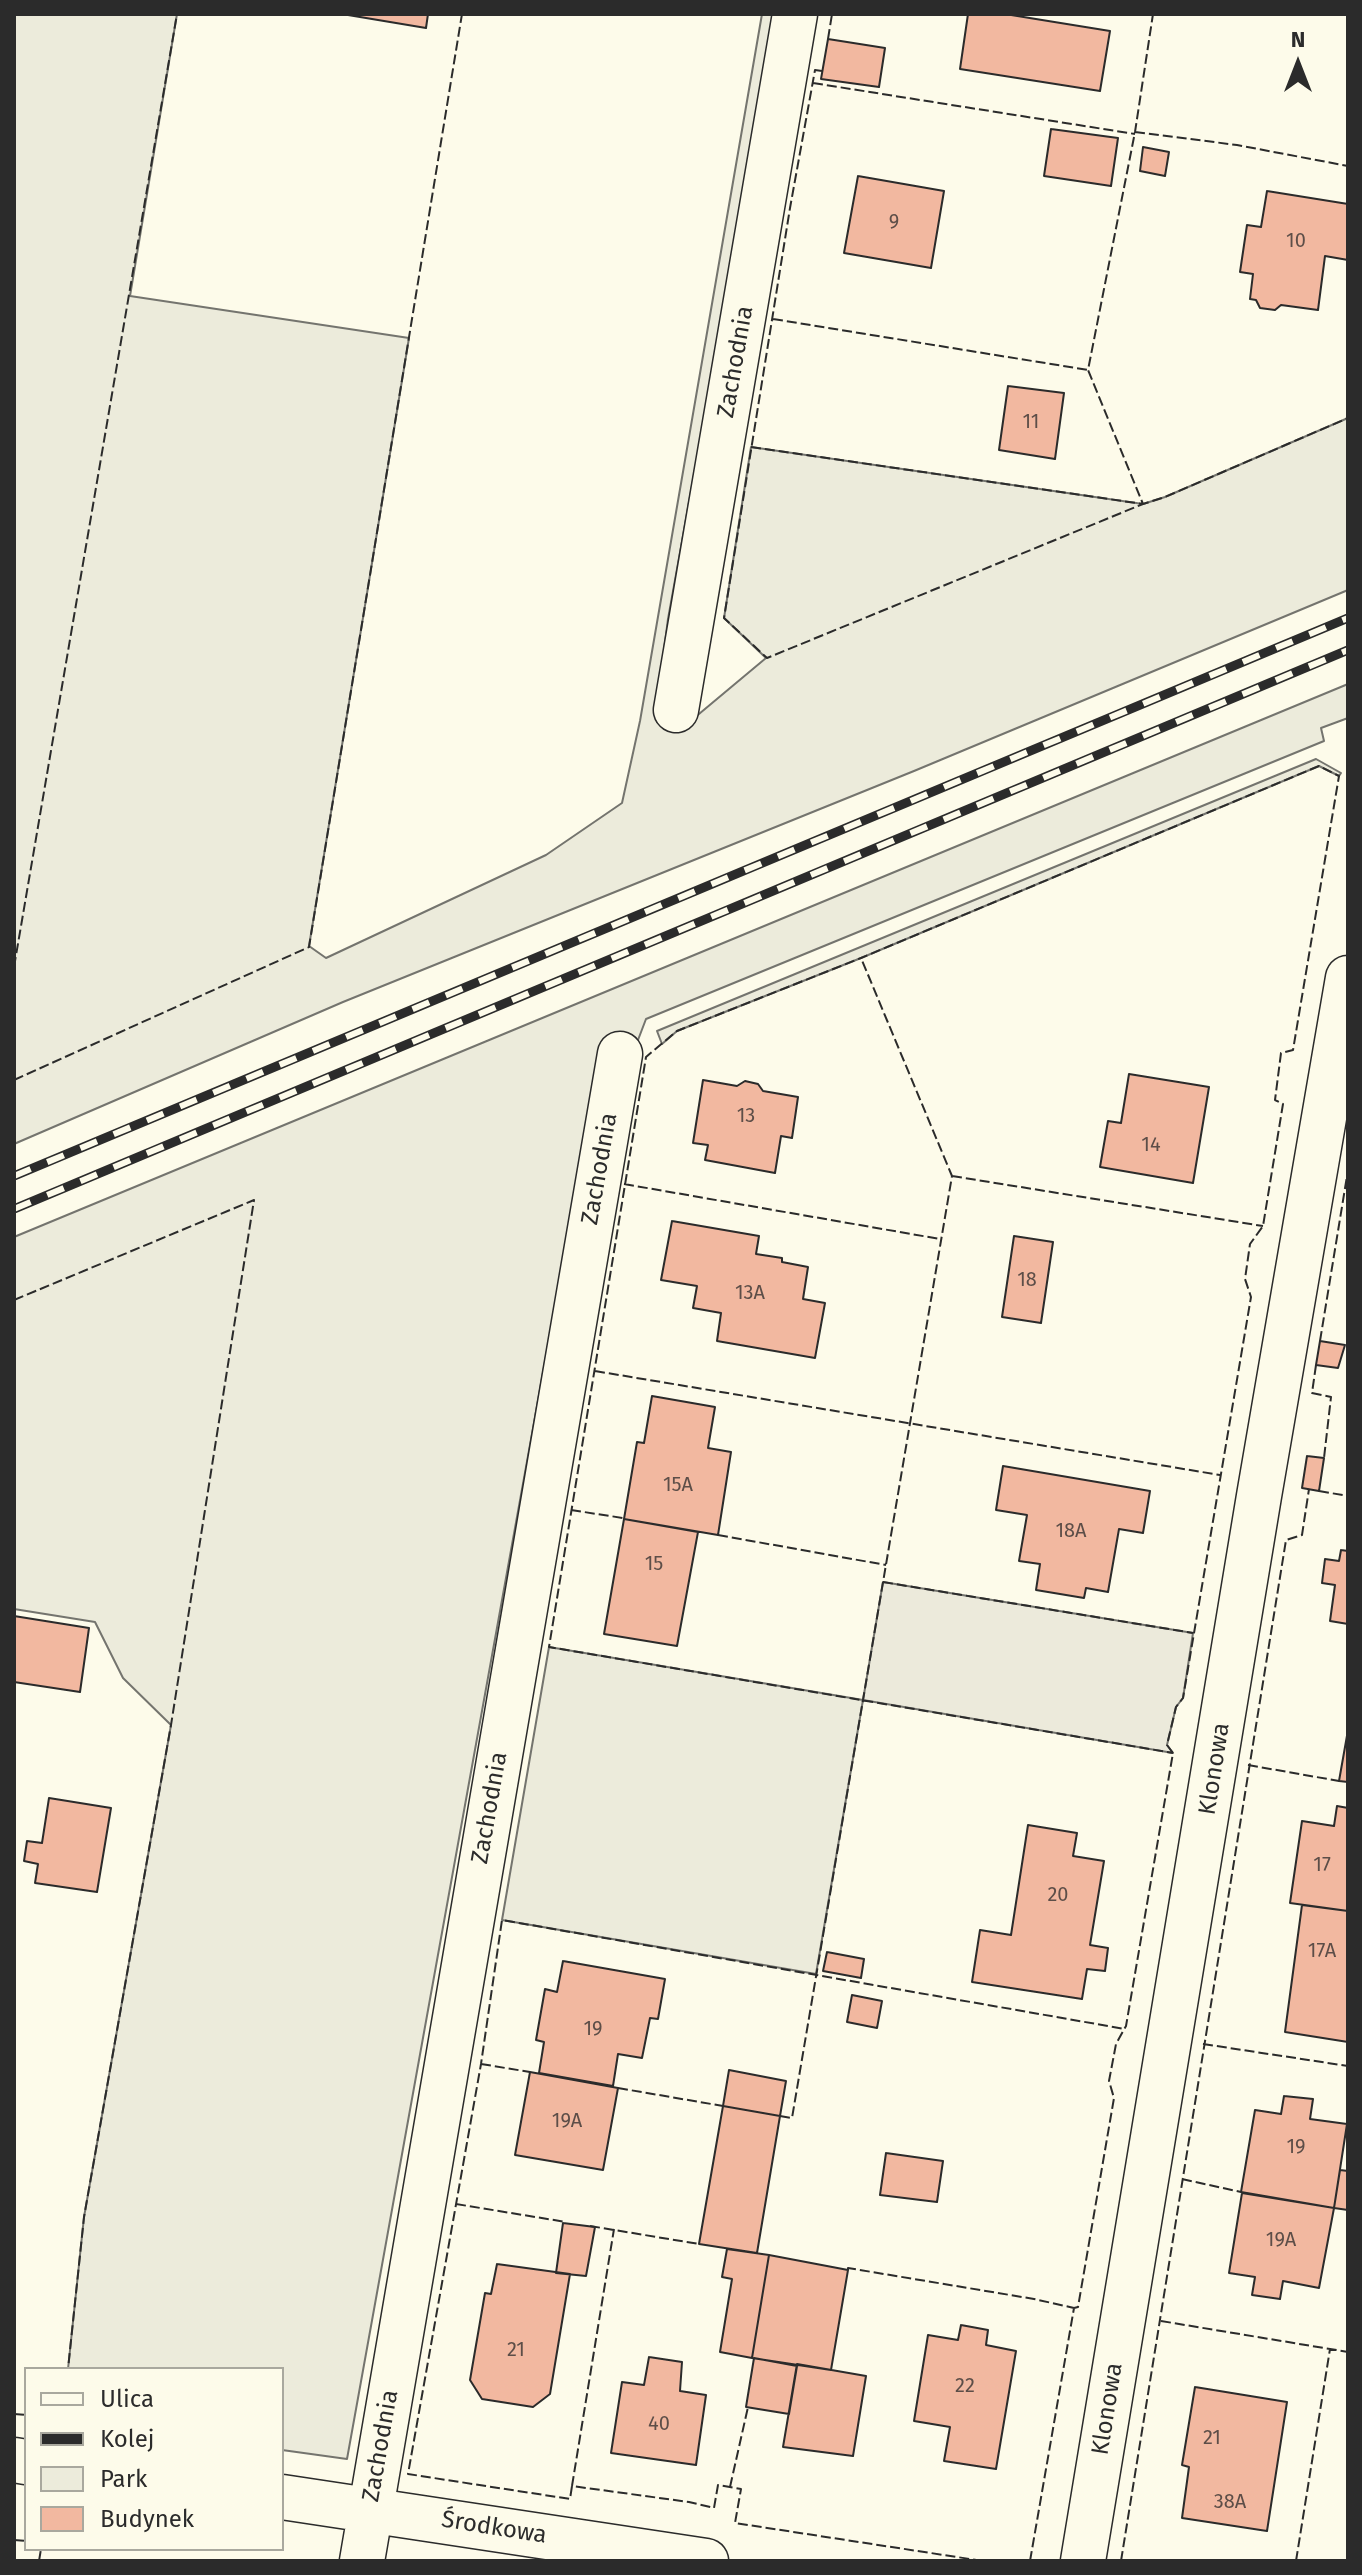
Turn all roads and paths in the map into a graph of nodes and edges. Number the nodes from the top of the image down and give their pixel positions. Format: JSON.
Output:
{"nodes":[{"id":1,"x":795,"y":14,"type":"edge"},
{"id":2,"x":676,"y":710,"type":"dead end"},
{"id":3,"x":1348,"y":978,"type":"edge"},
{"id":4,"x":620,"y":1054,"type":"dead end"},
{"id":5,"x":284,"y":2497,"type":"edge"},
{"id":6,"x":371,"y":2509,"type":"junction"},
{"id":7,"x":362,"y":2561,"type":"edge"},
{"id":8,"x":706,"y":2561,"type":"edge"},
{"id":9,"x":1083,"y":2561,"type":"edge"}],
"edges":[{"from":1,"to":2,"type":"street","name":"Zachodnia"},
{"from":3,"to":9,"type":"street","name":"Klonowa"},
{"from":4,"to":6,"type":"street","name":"Zachodnia"},
{"from":5,"to":6,"type":"street","name":"Środkowa"},
{"from":6,"to":7,"type":"street","name":"Zachodnia"},
{"from":6,"to":8,"type":"street","name":"Środkowa"}]}
